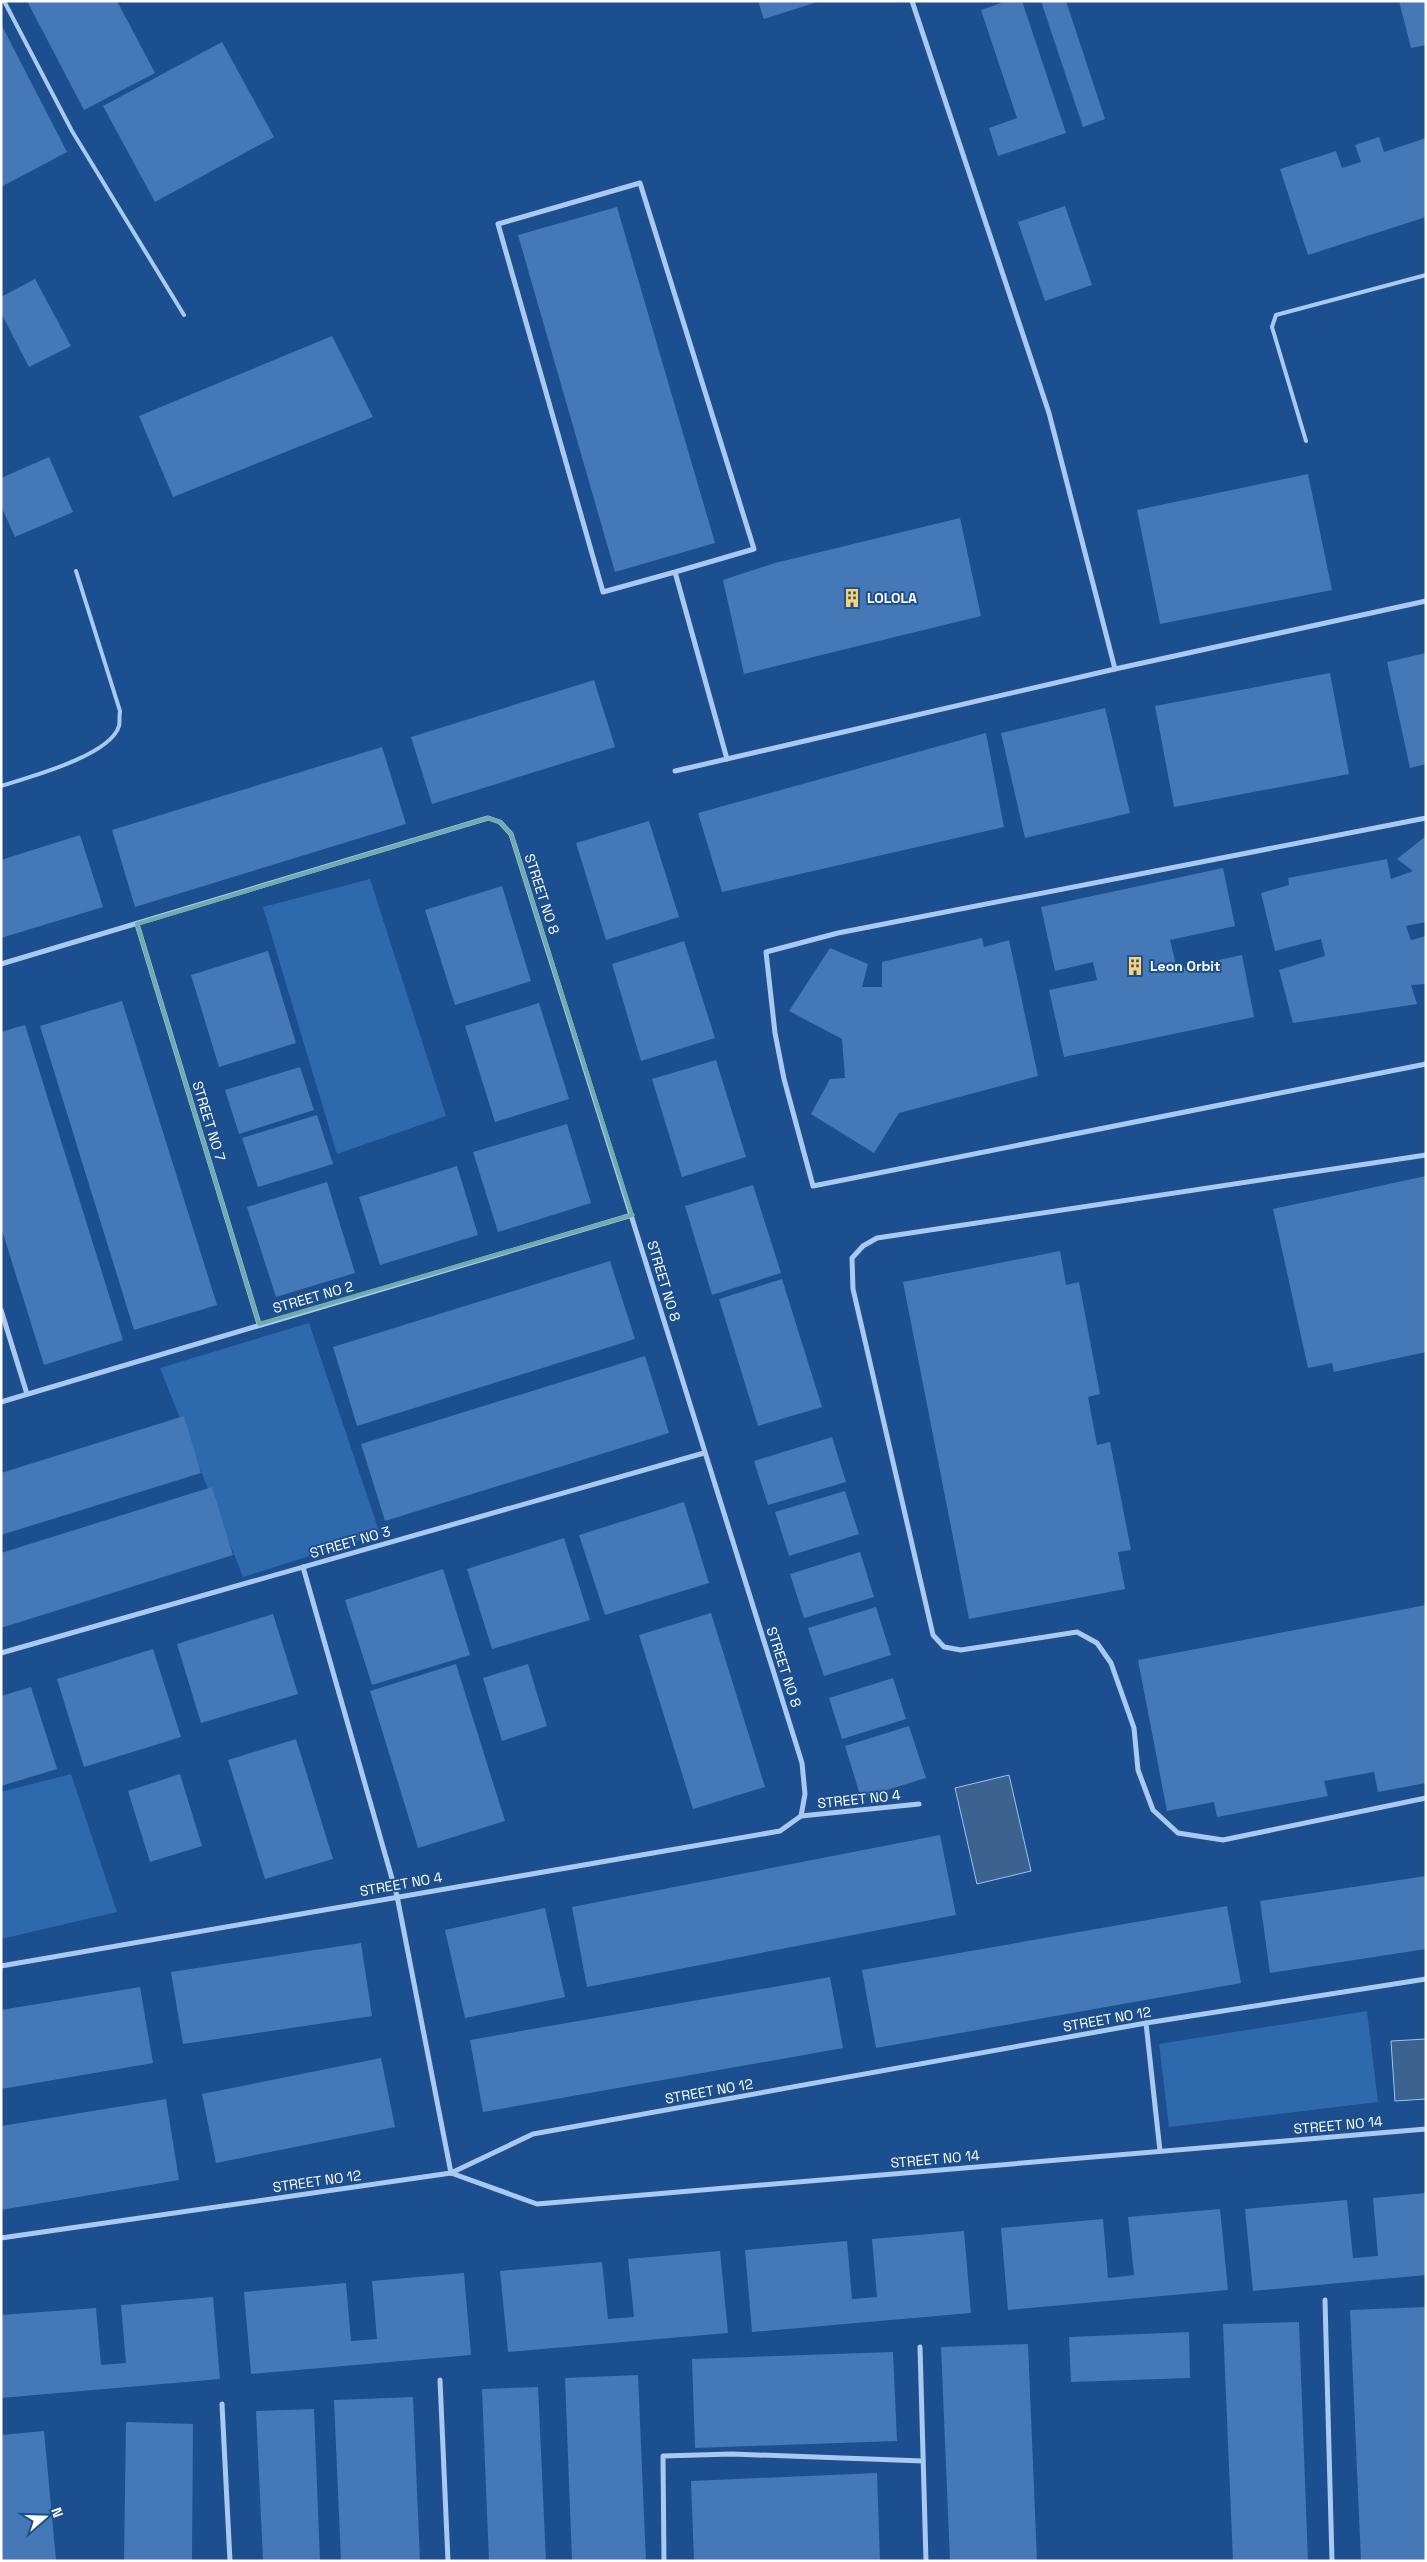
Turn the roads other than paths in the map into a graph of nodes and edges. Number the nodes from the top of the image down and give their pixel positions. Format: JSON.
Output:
{"nodes":[{"id":1,"x":4,"y":1,"type":"edge"},
{"id":2,"x":912,"y":1,"type":"edge"},
{"id":3,"x":1426,"y":275,"type":"edge"},
{"id":4,"x":184,"y":315,"type":"dead end"},
{"id":5,"x":1306,"y":441,"type":"dead end"},
{"id":6,"x":76,"y":571,"type":"dead end"},
{"id":7,"x":675,"y":572,"type":"junction"},
{"id":8,"x":1426,"y":601,"type":"edge"},
{"id":9,"x":1115,"y":669,"type":"junction"},
{"id":10,"x":727,"y":759,"type":"junction"},
{"id":11,"x":675,"y":771,"type":"dead end"},
{"id":12,"x":1,"y":786,"type":"edge"},
{"id":13,"x":1426,"y":818,"type":"edge"},
{"id":14,"x":137,"y":924,"type":"junction"},
{"id":15,"x":1,"y":964,"type":"edge"},
{"id":16,"x":1426,"y":1064,"type":"edge"},
{"id":17,"x":1426,"y":1155,"type":"edge"},
{"id":18,"x":632,"y":1214,"type":"junction"},
{"id":19,"x":1,"y":1310,"type":"edge"},
{"id":20,"x":259,"y":1324,"type":"junction"},
{"id":21,"x":27,"y":1394,"type":"junction"},
{"id":22,"x":1,"y":1402,"type":"edge"},
{"id":23,"x":704,"y":1453,"type":"junction"},
{"id":24,"x":303,"y":1567,"type":"junction"},
{"id":25,"x":1,"y":1653,"type":"edge"},
{"id":26,"x":802,"y":1763,"type":"joint"},
{"id":27,"x":1426,"y":1798,"type":"edge"},
{"id":28,"x":919,"y":1804,"type":"dead end"},
{"id":29,"x":801,"y":1816,"type":"junction"},
{"id":30,"x":396,"y":1896,"type":"junction"},
{"id":31,"x":1,"y":1966,"type":"edge"},
{"id":32,"x":1426,"y":1979,"type":"edge"},
{"id":33,"x":1146,"y":2023,"type":"junction"},
{"id":34,"x":1426,"y":2129,"type":"edge"},
{"id":35,"x":1160,"y":2151,"type":"junction"},
{"id":36,"x":451,"y":2173,"type":"junction"},
{"id":37,"x":1,"y":2238,"type":"edge"},
{"id":38,"x":1325,"y":2300,"type":"dead end"},
{"id":39,"x":920,"y":2348,"type":"dead end"},
{"id":40,"x":440,"y":2380,"type":"dead end"},
{"id":41,"x":222,"y":2404,"type":"dead end"},
{"id":42,"x":923,"y":2461,"type":"junction"},
{"id":43,"x":230,"y":2561,"type":"edge"},
{"id":44,"x":448,"y":2561,"type":"edge"},
{"id":45,"x":664,"y":2561,"type":"edge"},
{"id":46,"x":926,"y":2561,"type":"edge"},
{"id":47,"x":1332,"y":2561,"type":"edge"}],
"edges":[{"from":1,"to":4,"type":"lane"},
{"from":2,"to":9,"type":"street"},
{"from":3,"to":5,"type":"lane"},
{"from":6,"to":12,"type":"lane"},
{"from":7,"to":7,"type":"street"},
{"from":7,"to":10,"type":"street"},
{"from":8,"to":9,"type":"street"},
{"from":9,"to":10,"type":"street"},
{"from":10,"to":11,"type":"street"},
{"from":13,"to":16,"type":"street"},
{"from":14,"to":15,"type":"street"},
{"from":14,"to":18,"type":"street","name":"STREET NO 8"},
{"from":14,"to":20,"type":"street","name":"STREET NO 7"},
{"from":17,"to":27,"type":"street"},
{"from":18,"to":20,"type":"street","name":"STREET NO 2"},
{"from":18,"to":23,"type":"street","name":"STREET NO 8"},
{"from":19,"to":21,"type":"street"},
{"from":20,"to":21,"type":"street","name":"STREET NO 2"},
{"from":21,"to":22,"type":"street","name":"STREET NO 2"},
{"from":23,"to":24,"type":"street","name":"STREET NO 3"},
{"from":23,"to":26,"type":"street","name":"STREET NO 8"},
{"from":24,"to":25,"type":"street","name":"STREET NO 3"},
{"from":24,"to":30,"type":"street"},
{"from":26,"to":29,"type":"street","name":"STREET NO 4"},
{"from":28,"to":29,"type":"street","name":"STREET NO 4"},
{"from":29,"to":30,"type":"street","name":"STREET NO 4"},
{"from":30,"to":31,"type":"street","name":"STREET NO 4"},
{"from":30,"to":36,"type":"street"},
{"from":32,"to":33,"type":"street","name":"STREET NO 12"},
{"from":33,"to":35,"type":"street"},
{"from":33,"to":36,"type":"street","name":"STREET NO 12"},
{"from":34,"to":35,"type":"street","name":"STREET NO 14"},
{"from":35,"to":36,"type":"street","name":"STREET NO 14"},
{"from":36,"to":37,"type":"street","name":"STREET NO 12"},
{"from":38,"to":47,"type":"street"},
{"from":39,"to":42,"type":"street"},
{"from":40,"to":44,"type":"street"},
{"from":41,"to":43,"type":"street"},
{"from":42,"to":45,"type":"street"},
{"from":42,"to":46,"type":"street"}]}
